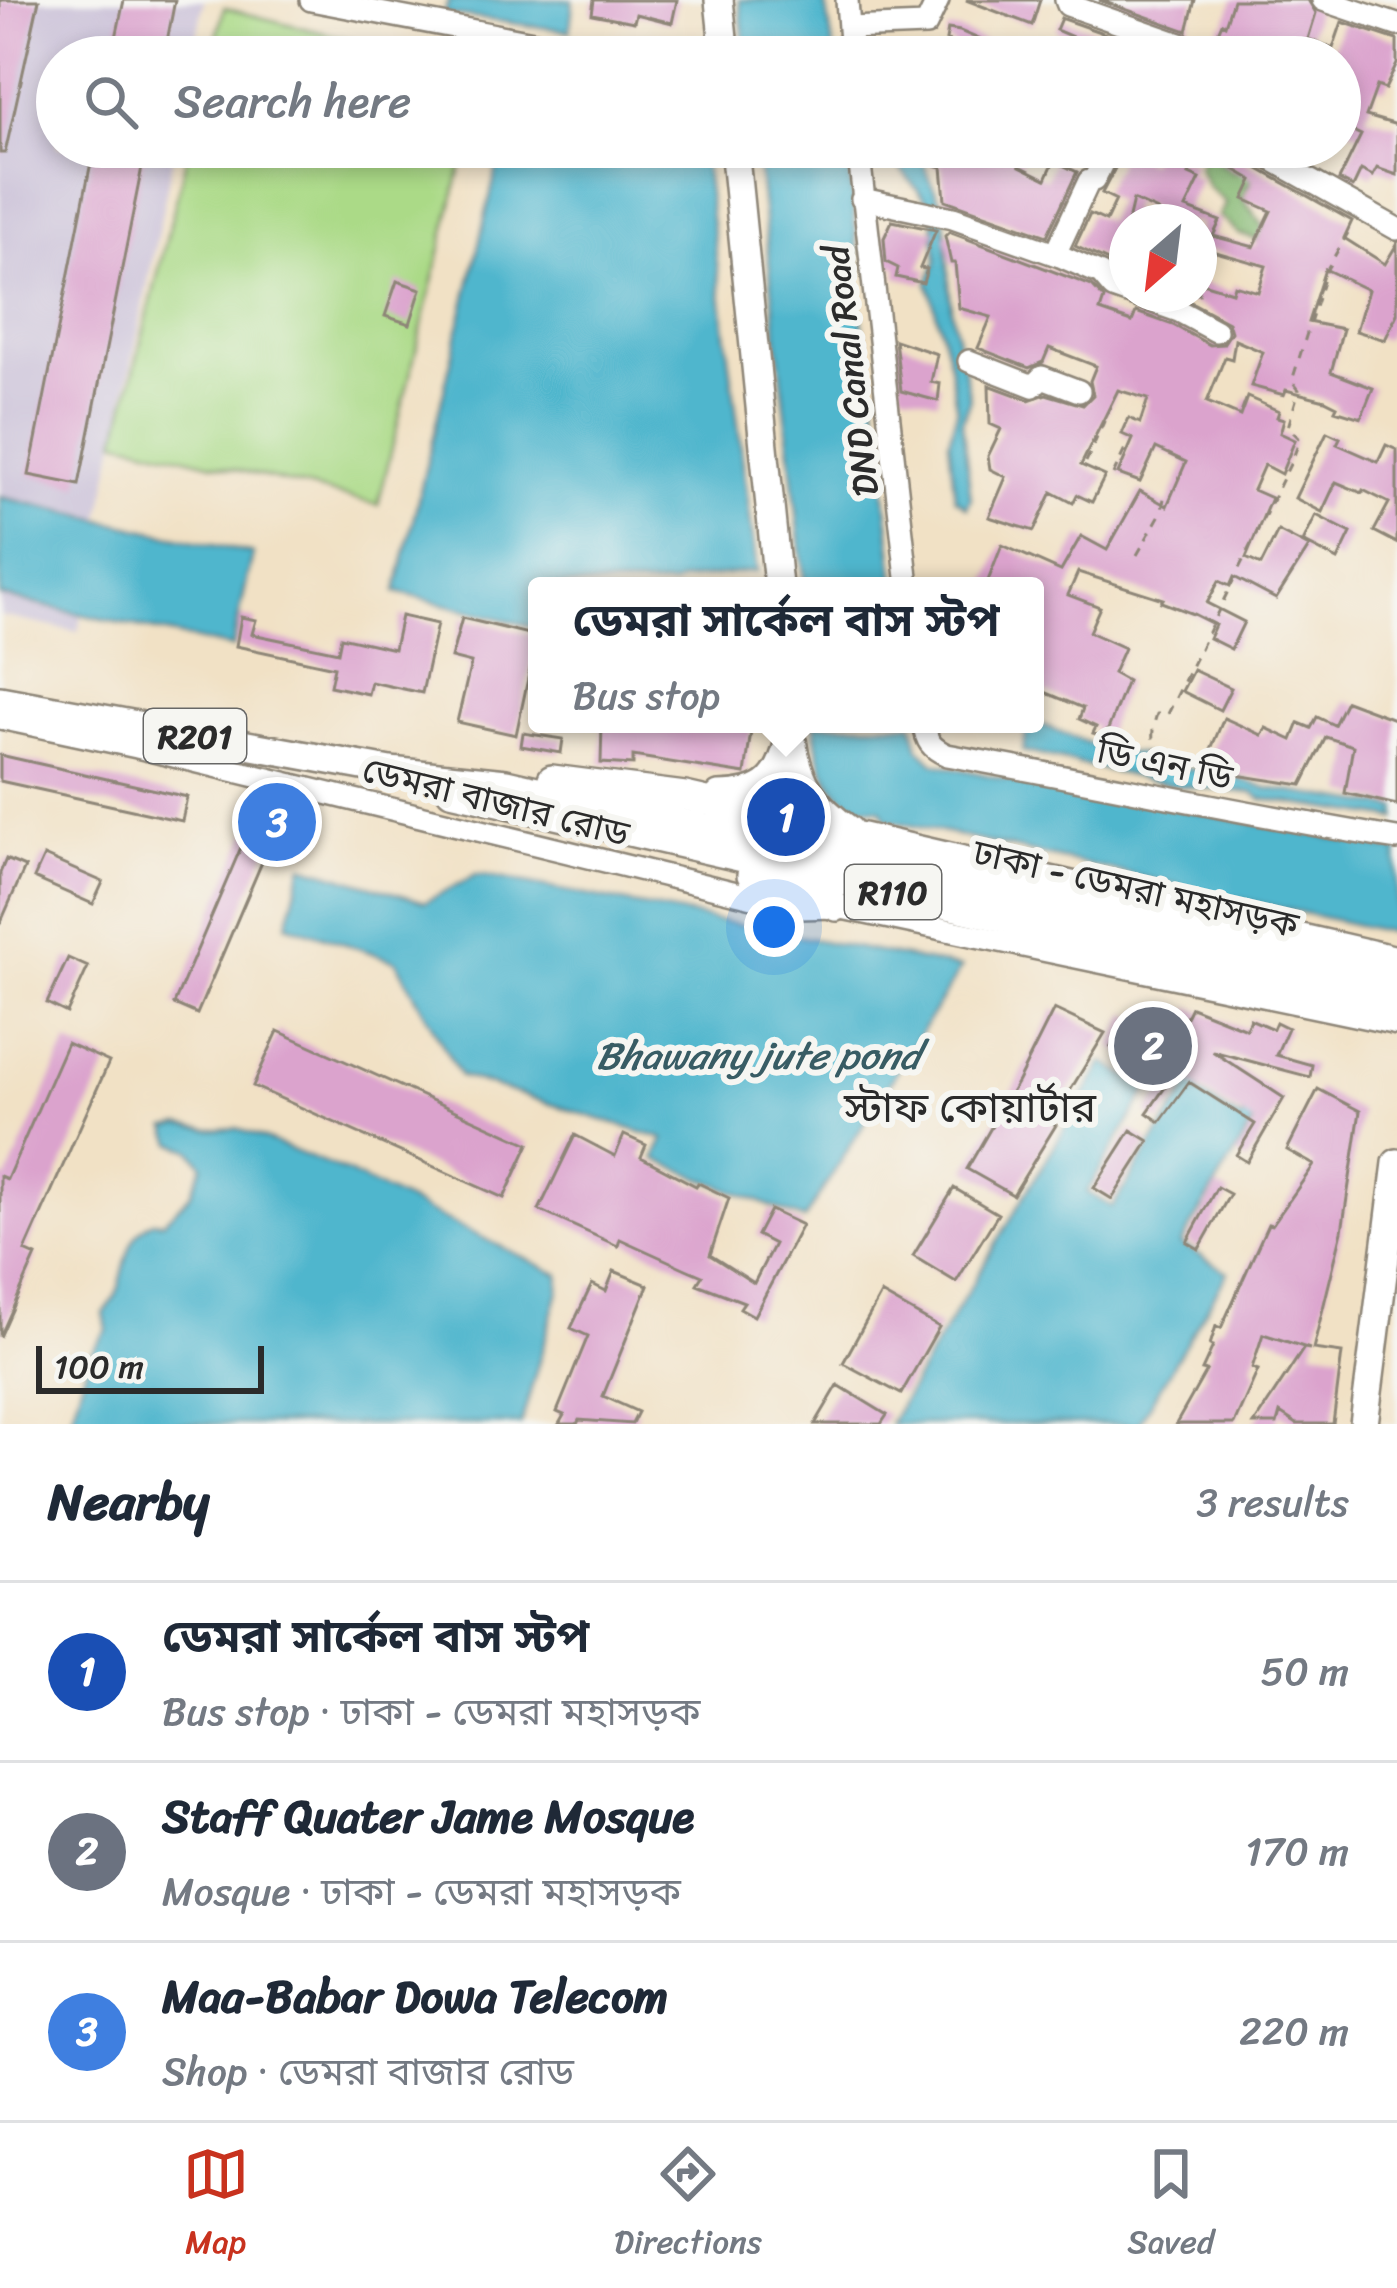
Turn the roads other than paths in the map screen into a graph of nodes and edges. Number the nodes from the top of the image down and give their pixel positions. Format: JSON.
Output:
{"nodes":[{"id":1,"x":311,"y":0,"type":"edge"},
{"id":2,"x":718,"y":0,"type":"edge"},
{"id":3,"x":847,"y":0,"type":"edge"},
{"id":4,"x":938,"y":0,"type":"edge"},
{"id":5,"x":1066,"y":0,"type":"edge"},
{"id":6,"x":1323,"y":0,"type":"edge"},
{"id":7,"x":1397,"y":26,"type":"edge"},
{"id":8,"x":849,"y":28,"type":"junction"},
{"id":9,"x":501,"y":36,"type":"edge"},
{"id":10,"x":722,"y":36,"type":"edge"},
{"id":11,"x":850,"y":36,"type":"edge"},
{"id":12,"x":1135,"y":36,"type":"edge"},
{"id":13,"x":736,"y":168,"type":"edge"},
{"id":14,"x":860,"y":168,"type":"edge"},
{"id":15,"x":1100,"y":168,"type":"edge"},
{"id":16,"x":1289,"y":168,"type":"edge"},
{"id":17,"x":862,"y":199,"type":"junction"},
{"id":18,"x":1397,"y":234,"type":"edge"},
{"id":19,"x":1055,"y":254,"type":"junction"},
{"id":20,"x":1109,"y":283,"type":"edge"},
{"id":21,"x":1183,"y":312,"type":"edge"},
{"id":22,"x":1216,"y":331,"type":"dead end"},
{"id":23,"x":969,"y":361,"type":"dead end"},
{"id":24,"x":1079,"y":391,"type":"dead end"},
{"id":25,"x":777,"y":577,"type":"edge"},
{"id":26,"x":907,"y":577,"type":"edge"},
{"id":27,"x":0,"y":700,"type":"edge"},
{"id":28,"x":0,"y":718,"type":"edge"},
{"id":29,"x":789,"y":733,"type":"edge"},
{"id":30,"x":791,"y":733,"type":"edge"},
{"id":31,"x":926,"y":733,"type":"edge"},
{"id":32,"x":391,"y":771,"type":"junction"},
{"id":33,"x":506,"y":782,"type":"junction"},
{"id":34,"x":685,"y":796,"type":"junction"},
{"id":35,"x":856,"y":835,"type":"junction"},
{"id":36,"x":653,"y":839,"type":"junction"},
{"id":37,"x":1397,"y":839,"type":"edge"},
{"id":38,"x":837,"y":907,"type":"junction"},
{"id":39,"x":1397,"y":960,"type":"edge"},
{"id":40,"x":1397,"y":986,"type":"edge"},
{"id":41,"x":1397,"y":1008,"type":"edge"},
{"id":42,"x":1397,"y":1024,"type":"edge"},
{"id":43,"x":1397,"y":1163,"type":"edge"},
{"id":44,"x":1364,"y":1424,"type":"edge"}],
"edges":[{"from":1,"to":9,"type":"street"},
{"from":2,"to":10,"type":"main road"},
{"from":3,"to":8,"type":"street"},
{"from":4,"to":8,"type":"street"},
{"from":5,"to":12,"type":"street"},
{"from":6,"to":7,"type":"street"},
{"from":8,"to":11,"type":"street"},
{"from":13,"to":25,"type":"main road"},
{"from":14,"to":17,"type":"street","name":"DND Canal Road"},
{"from":15,"to":19,"type":"street"},
{"from":16,"to":18,"type":"street"},
{"from":17,"to":19,"type":"street"},
{"from":17,"to":26,"type":"street","name":"DND Canal Road"},
{"from":19,"to":20,"type":"street"},
{"from":21,"to":22,"type":"street"},
{"from":23,"to":24,"type":"street"},
{"from":27,"to":32,"type":"main road","number":"R201"},
{"from":28,"to":38,"type":"street","name":"ডেমরা বাজার রোড"},
{"from":29,"to":34,"type":"main road","number":"R110"},
{"from":30,"to":35,"type":"main road","number":"R110"},
{"from":31,"to":37,"type":"street","name":"ডি এন ডি"},
{"from":32,"to":33,"type":"main road","name":"ঢাকা - ডেমরা মহাসড়ক","number":"R110"},
{"from":32,"to":36,"type":"main road","name":"ঢাকা - ডেমরা মহাসড়ক","number":"R110"},
{"from":33,"to":34,"type":"main road"},
{"from":33,"to":40,"type":"main road","name":"ঢাকা - ডেমরা মহাসড়ক","number":"R110"},
{"from":34,"to":35,"type":"main road"},
{"from":35,"to":39,"type":"main road"},
{"from":36,"to":38,"type":"main road"},
{"from":36,"to":41,"type":"main road","name":"ঢাকা - ডেমরা মহাসড়ক","number":"R110"},
{"from":38,"to":42,"type":"street","name":"ডেমরা বাজার রোড"},
{"from":43,"to":44,"type":"main road"}]}
